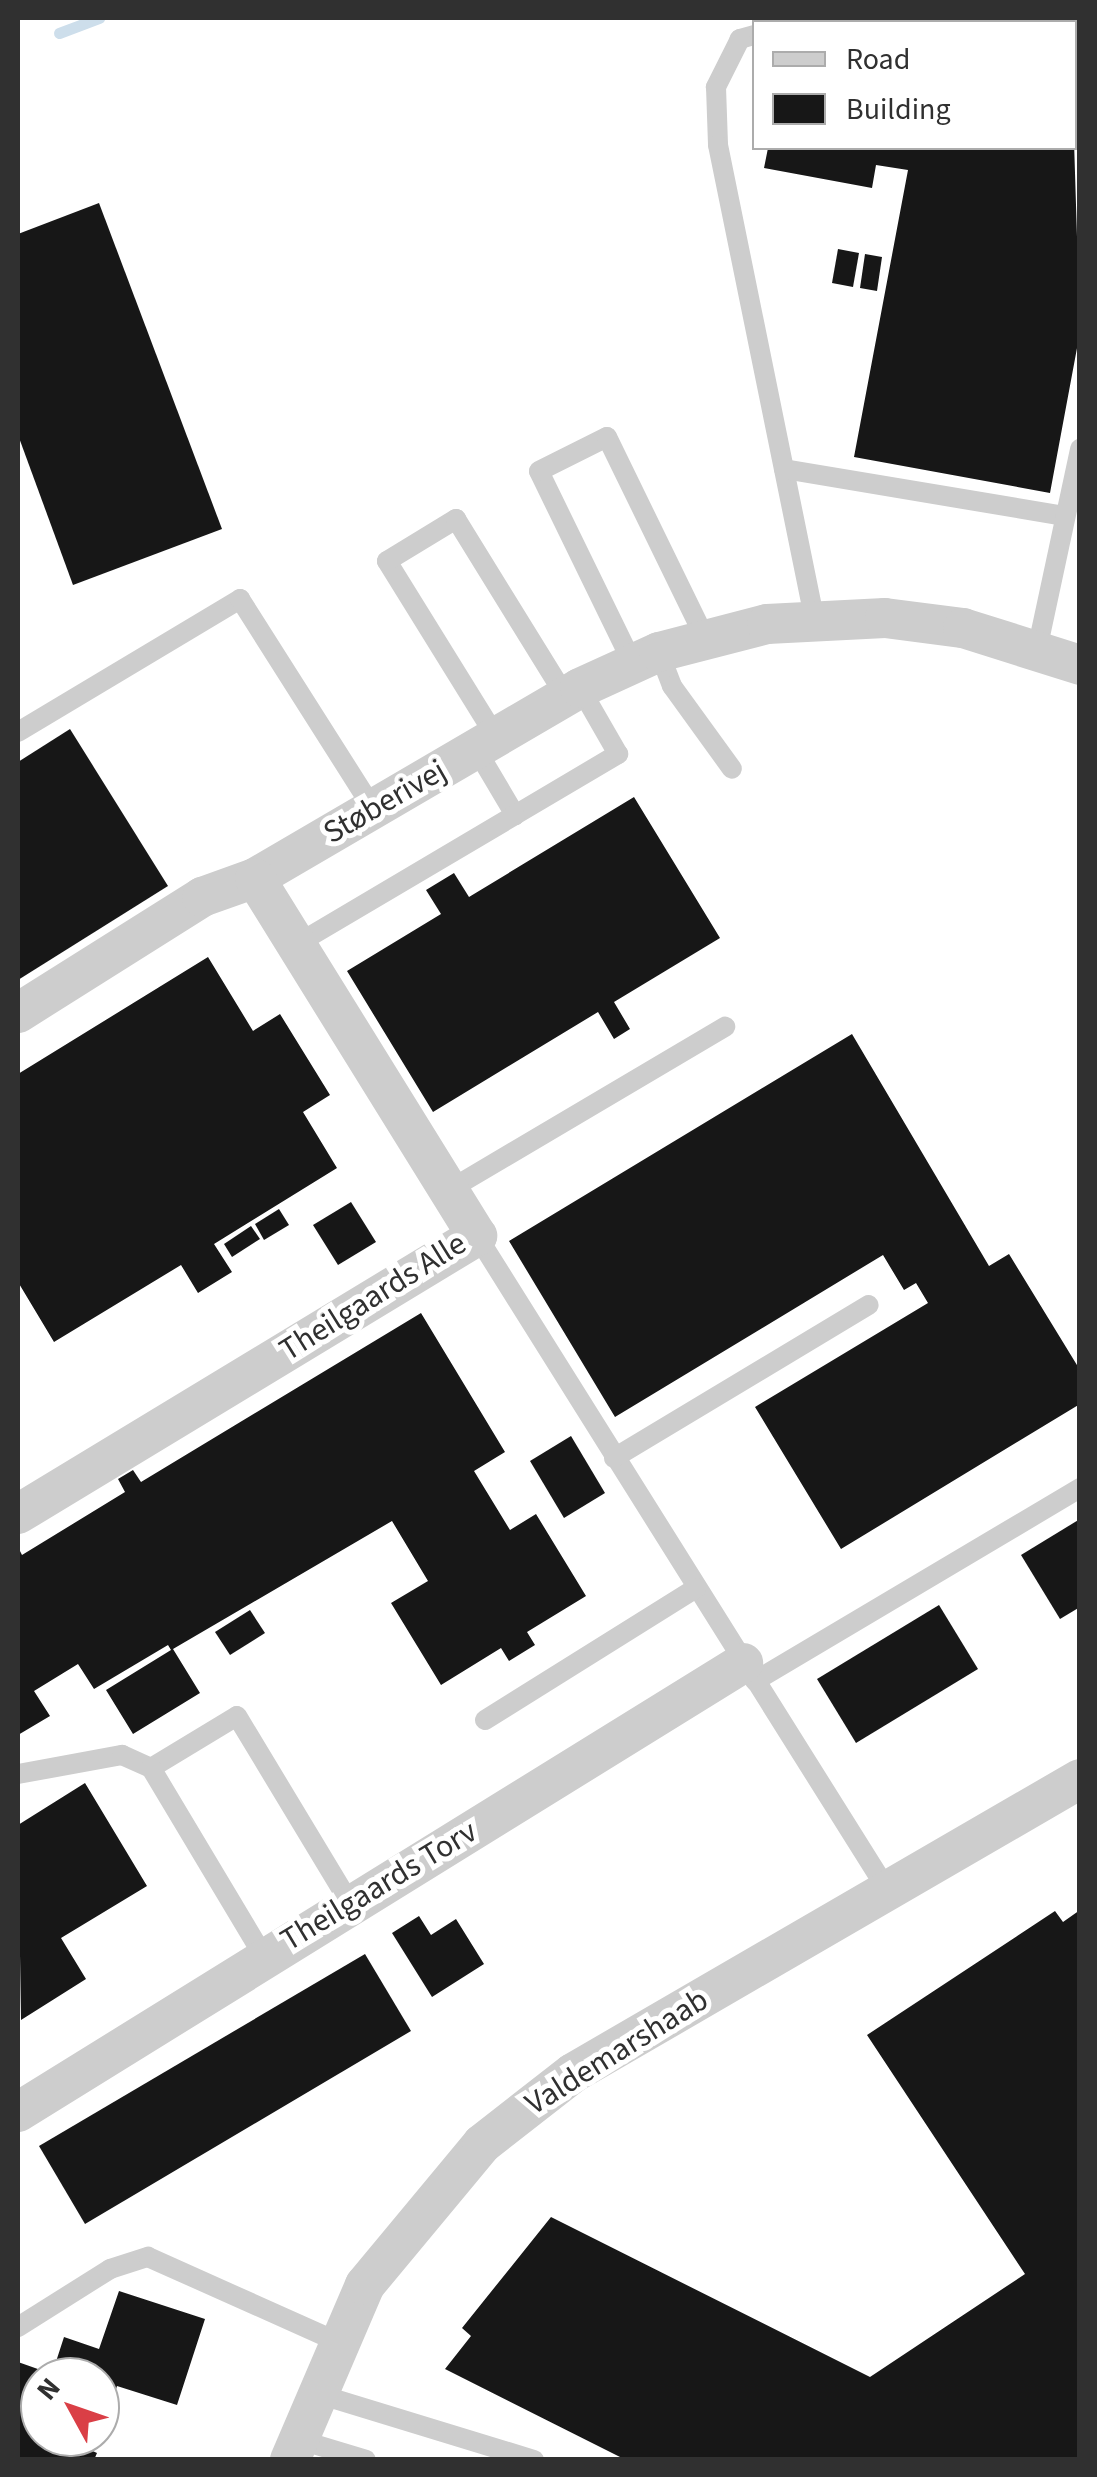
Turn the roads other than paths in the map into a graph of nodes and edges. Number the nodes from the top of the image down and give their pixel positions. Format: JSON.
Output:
{"nodes":[{"id":1,"x":752,"y":36,"type":"edge"},
{"id":2,"x":1080,"y":449,"type":"edge"},
{"id":3,"x":784,"y":469,"type":"junction"},
{"id":4,"x":1066,"y":516,"type":"junction"},
{"id":5,"x":815,"y":622,"type":"junction"},
{"id":6,"x":705,"y":638,"type":"junction"},
{"id":7,"x":1038,"y":650,"type":"junction"},
{"id":8,"x":646,"y":657,"type":"junction"},
{"id":9,"x":1080,"y":665,"type":"edge"},
{"id":10,"x":573,"y":693,"type":"junction"},
{"id":11,"x":18,"y":732,"type":"edge"},
{"id":12,"x":486,"y":743,"type":"junction"},
{"id":13,"x":732,"y":769,"type":"dead end"},
{"id":14,"x":374,"y":810,"type":"junction"},
{"id":15,"x":516,"y":815,"type":"junction"},
{"id":16,"x":256,"y":878,"type":"junction"},
{"id":17,"x":297,"y":944,"type":"junction"},
{"id":18,"x":18,"y":1013,"type":"edge"},
{"id":19,"x":726,"y":1026,"type":"dead end"},
{"id":20,"x":449,"y":1190,"type":"junction"},
{"id":21,"x":477,"y":1236,"type":"junction"},
{"id":22,"x":869,"y":1305,"type":"dead end"},
{"id":23,"x":614,"y":1458,"type":"junction"},
{"id":24,"x":1080,"y":1488,"type":"edge"},
{"id":25,"x":18,"y":1514,"type":"edge"},
{"id":26,"x":696,"y":1588,"type":"junction"},
{"id":27,"x":749,"y":1672,"type":"junction"},
{"id":28,"x":485,"y":1720,"type":"dead end"},
{"id":29,"x":150,"y":1768,"type":"junction"},
{"id":30,"x":18,"y":1774,"type":"edge"},
{"id":31,"x":1080,"y":1779,"type":"edge"},
{"id":32,"x":886,"y":1888,"type":"junction"},
{"id":33,"x":350,"y":1903,"type":"junction"},
{"id":34,"x":263,"y":1955,"type":"junction"},
{"id":35,"x":18,"y":2112,"type":"edge"},
{"id":36,"x":18,"y":2327,"type":"edge"},
{"id":37,"x":336,"y":2342,"type":"junction"},
{"id":38,"x":313,"y":2392,"type":"junction"},
{"id":39,"x":293,"y":2449,"type":"edge"},
{"id":40,"x":366,"y":2460,"type":"edge"},
{"id":41,"x":534,"y":2460,"type":"edge"}],
"edges":[{"from":1,"to":3,"type":"lane"},
{"from":2,"to":4,"type":"lane"},
{"from":3,"to":4,"type":"lane"},
{"from":3,"to":5,"type":"lane"},
{"from":4,"to":7,"type":"lane"},
{"from":5,"to":6,"type":"street","name":"Støberivej"},
{"from":5,"to":7,"type":"street"},
{"from":6,"to":8,"type":"street","name":"Støberivej"},
{"from":6,"to":8,"type":"lane"},
{"from":7,"to":9,"type":"street"},
{"from":8,"to":10,"type":"street","name":"Støberivej"},
{"from":8,"to":13,"type":"lane"},
{"from":10,"to":12,"type":"street","name":"Støberivej"},
{"from":10,"to":12,"type":"lane"},
{"from":10,"to":15,"type":"lane"},
{"from":11,"to":14,"type":"lane"},
{"from":12,"to":14,"type":"street","name":"Støberivej"},
{"from":12,"to":15,"type":"lane"},
{"from":14,"to":16,"type":"street","name":"Støberivej"},
{"from":15,"to":17,"type":"lane"},
{"from":16,"to":17,"type":"street","name":"Theilgaards Alle"},
{"from":16,"to":18,"type":"street","name":"Støberivej"},
{"from":17,"to":20,"type":"street","name":"Theilgaards Alle"},
{"from":19,"to":20,"type":"lane"},
{"from":20,"to":21,"type":"street","name":"Theilgaards Alle"},
{"from":21,"to":23,"type":"lane"},
{"from":21,"to":25,"type":"street","name":"Theilgaards Alle"},
{"from":22,"to":23,"type":"lane"},
{"from":23,"to":26,"type":"lane"},
{"from":24,"to":27,"type":"lane"},
{"from":26,"to":27,"type":"lane"},
{"from":26,"to":28,"type":"lane"},
{"from":27,"to":32,"type":"lane"},
{"from":27,"to":33,"type":"street","name":"Theilgaards Torv"},
{"from":29,"to":30,"type":"lane"},
{"from":29,"to":33,"type":"lane"},
{"from":29,"to":34,"type":"lane"},
{"from":31,"to":32,"type":"street","name":"Valdemarshaab"},
{"from":32,"to":37,"type":"street","name":"Valdemarshaab"},
{"from":33,"to":34,"type":"street","name":"Theilgaards Torv"},
{"from":34,"to":35,"type":"street","name":"Theilgaards Torv"},
{"from":36,"to":37,"type":"lane"},
{"from":37,"to":38,"type":"street","name":"Valdemarshaab"},
{"from":38,"to":39,"type":"street","name":"Valdemarshaab"},
{"from":38,"to":41,"type":"lane"},
{"from":39,"to":40,"type":"lane"}]}
